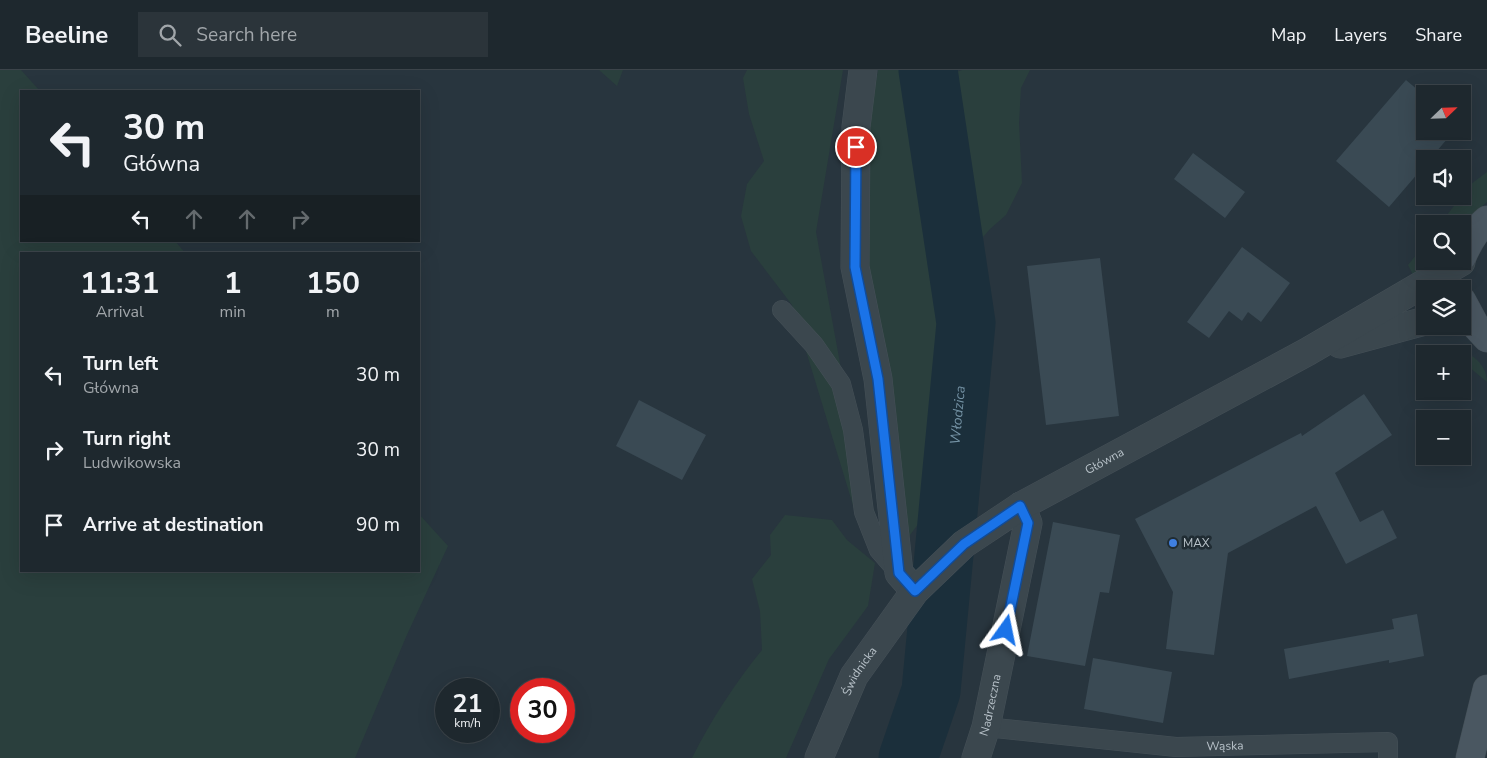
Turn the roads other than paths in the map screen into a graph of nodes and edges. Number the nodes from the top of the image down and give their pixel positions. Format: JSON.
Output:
{"nodes":[{"id":1,"x":863,"y":70,"type":"edge"},
{"id":2,"x":1487,"y":220,"type":"edge"},
{"id":3,"x":1471,"y":238,"type":"edge"},
{"id":4,"x":1447,"y":270,"type":"edge"},
{"id":5,"x":782,"y":310,"type":"dead end"},
{"id":6,"x":1471,"y":317,"type":"edge"},
{"id":7,"x":1416,"y":323,"type":"edge"},
{"id":8,"x":1487,"y":338,"type":"edge"},
{"id":9,"x":1307,"y":352,"type":"junction"},
{"id":10,"x":1020,"y":506,"type":"junction"},
{"id":11,"x":913,"y":582,"type":"junction"},
{"id":12,"x":1487,"y":689,"type":"edge"},
{"id":13,"x":986,"y":727,"type":"junction"},
{"id":14,"x":818,"y":758,"type":"edge"},
{"id":15,"x":976,"y":758,"type":"edge"},
{"id":16,"x":1388,"y":758,"type":"edge"},
{"id":17,"x":1470,"y":758,"type":"edge"}],
"edges":[{"from":1,"to":11,"type":"street"},
{"from":2,"to":3,"type":"main road"},
{"from":4,"to":9,"type":"street","name":"Główna"},
{"from":5,"to":11,"type":"lane"},
{"from":6,"to":8,"type":"main road"},
{"from":7,"to":9,"type":"street","name":"Główna"},
{"from":9,"to":10,"type":"street","name":"Główna"},
{"from":10,"to":11,"type":"street","name":"Główna"},
{"from":10,"to":13,"type":"street","name":"Nadrzeczna"},
{"from":11,"to":14,"type":"street","name":"Świdnicka"},
{"from":12,"to":17,"type":"main road"},
{"from":13,"to":15,"type":"street","name":"Nadrzeczna"},
{"from":13,"to":16,"type":"lane","name":"Wąska"}]}
